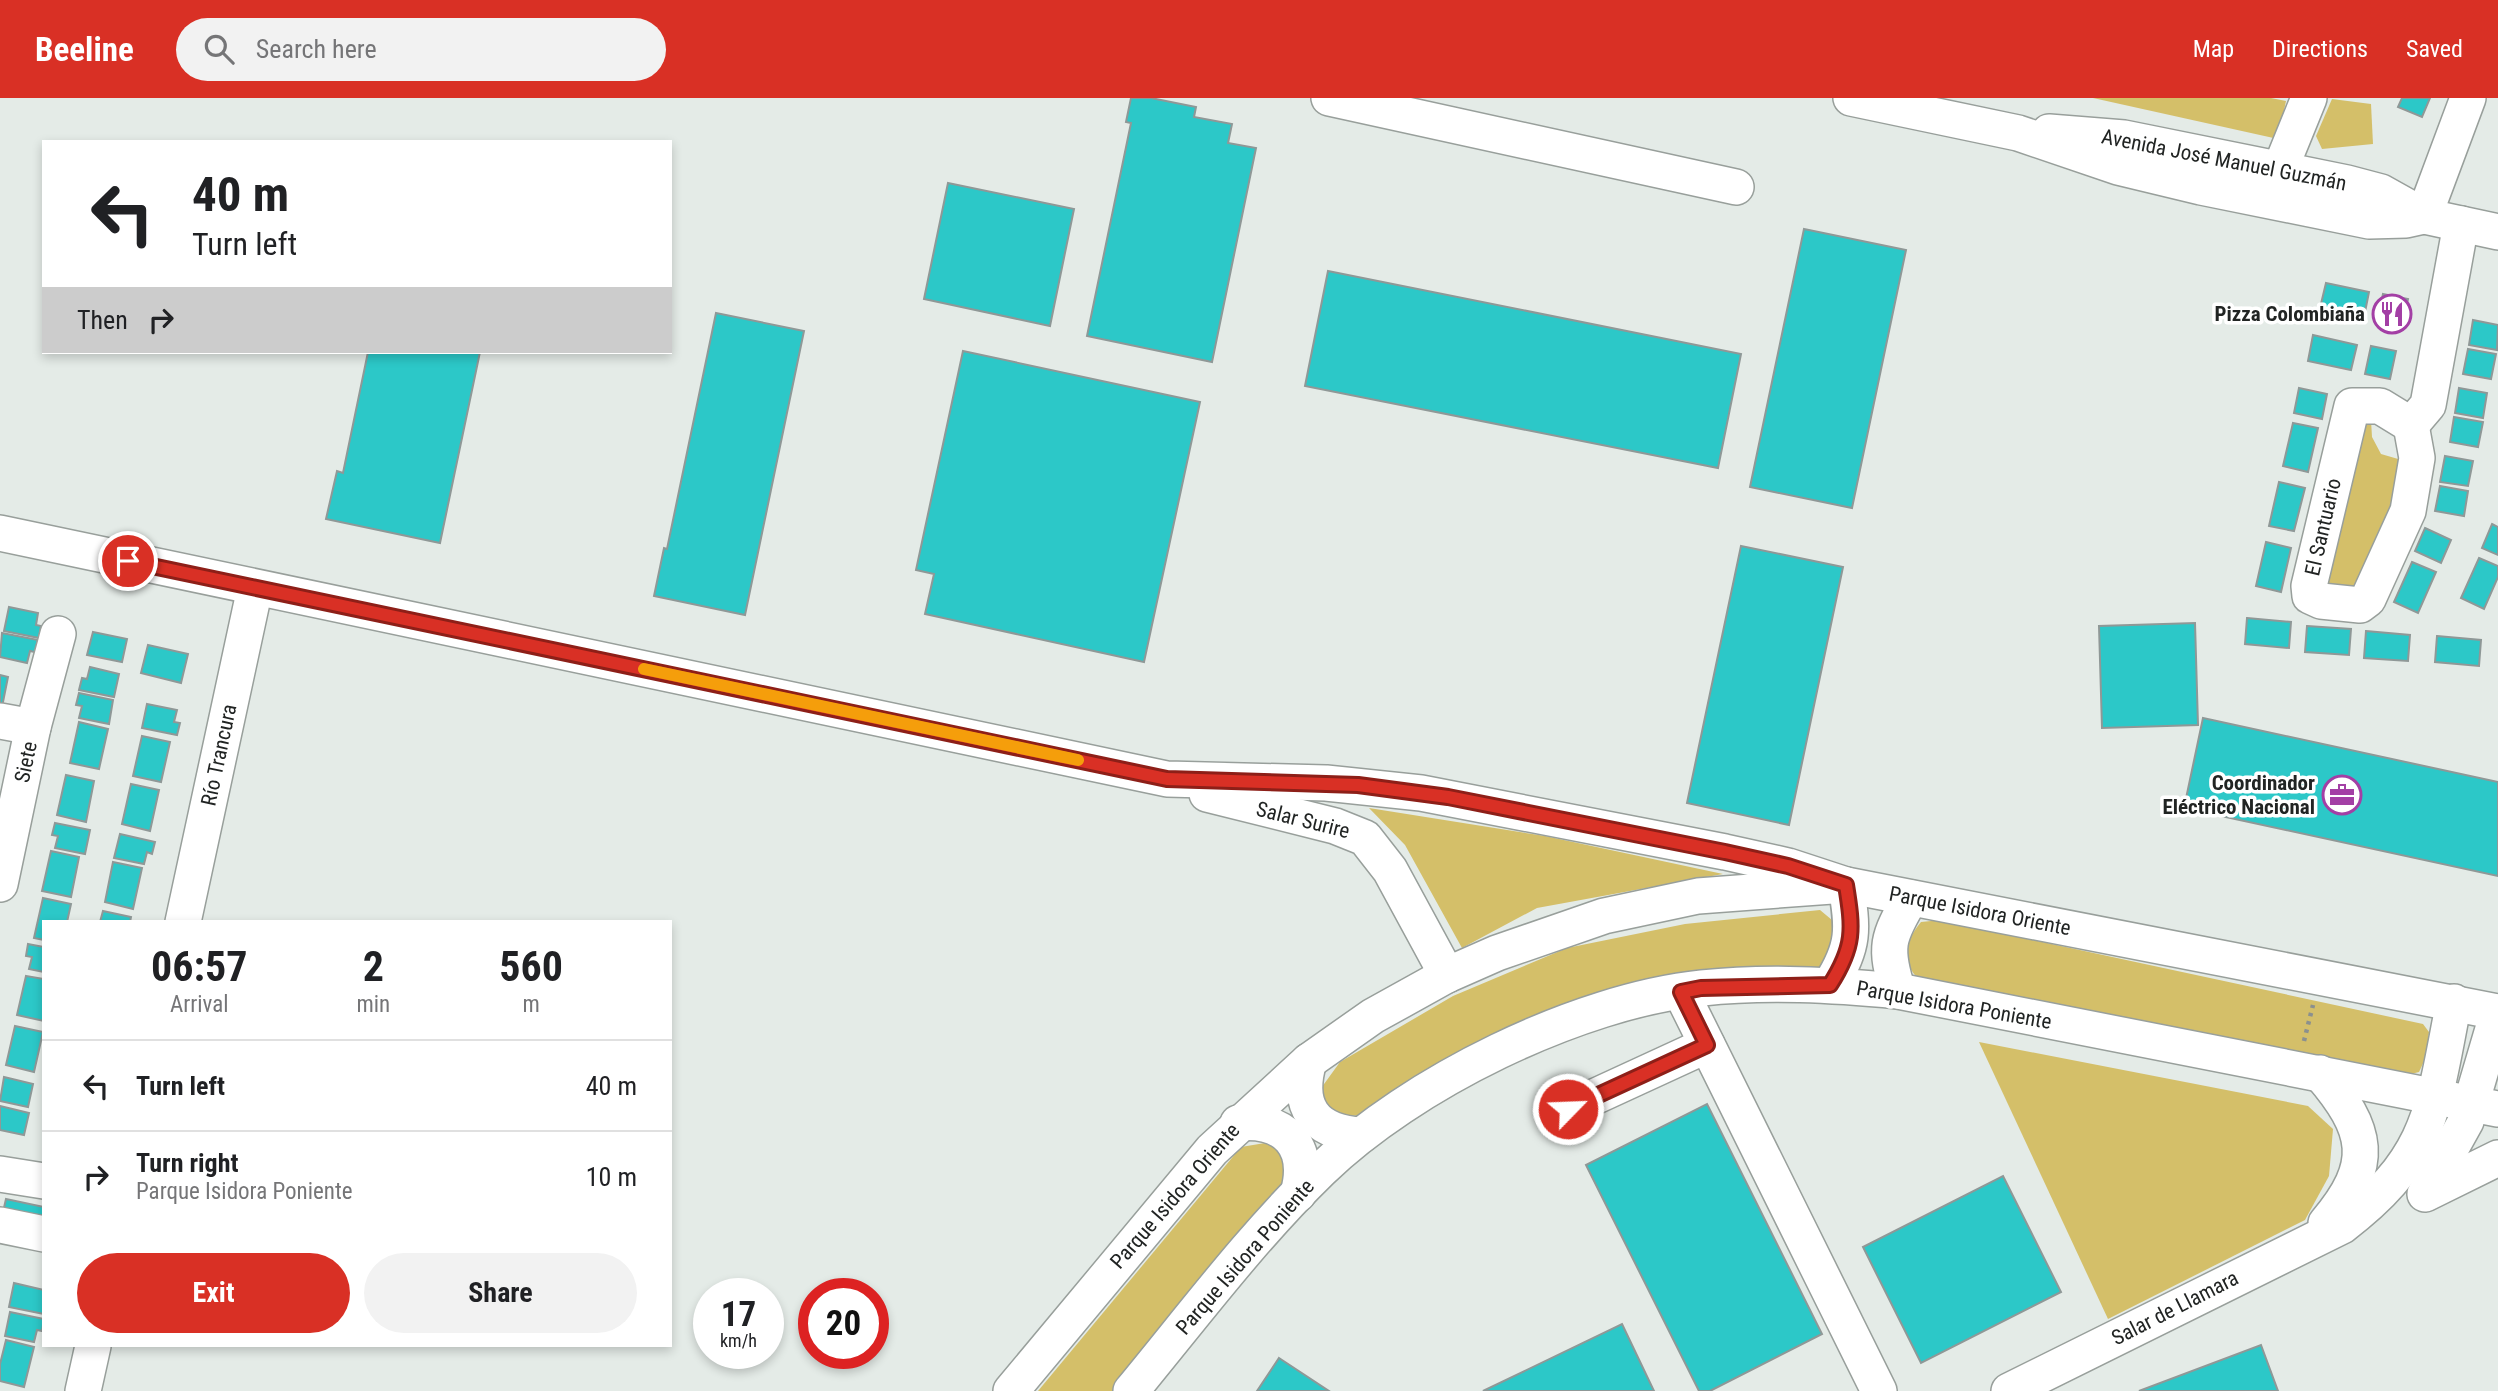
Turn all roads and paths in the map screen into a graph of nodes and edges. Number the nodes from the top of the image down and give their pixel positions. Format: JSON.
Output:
{"nodes":[{"id":1,"x":1329,"y":98,"type":"edge"},
{"id":2,"x":1852,"y":98,"type":"edge"},
{"id":3,"x":2309,"y":98,"type":"edge"},
{"id":4,"x":2468,"y":98,"type":"edge"},
{"id":5,"x":2273,"y":185,"type":"junction"},
{"id":6,"x":1736,"y":187,"type":"dead end"},
{"id":7,"x":2424,"y":216,"type":"junction"},
{"id":8,"x":2461,"y":224,"type":"junction"},
{"id":9,"x":2498,"y":232,"type":"edge"},
{"id":10,"x":2411,"y":425,"type":"junction"},
{"id":11,"x":0,"y":534,"type":"edge"},
{"id":12,"x":255,"y":587,"type":"junction"},
{"id":13,"x":58,"y":634,"type":"dead end"},
{"id":14,"x":16,"y":724,"type":"edge"},
{"id":15,"x":1167,"y":779,"type":"junction"},
{"id":16,"x":0,"y":880,"type":"edge"},
{"id":17,"x":1846,"y":885,"type":"junction"},
{"id":18,"x":1910,"y":898,"type":"junction"},
{"id":19,"x":183,"y":920,"type":"edge"},
{"id":20,"x":1447,"y":975,"type":"junction"},
{"id":21,"x":2321,"y":976,"type":"junction"},
{"id":22,"x":1830,"y":985,"type":"junction"},
{"id":23,"x":1898,"y":991,"type":"junction"},
{"id":24,"x":1681,"y":992,"type":"junction"},
{"id":25,"x":2454,"y":1002,"type":"junction"},
{"id":26,"x":2498,"y":1012,"type":"edge"},
{"id":27,"x":1707,"y":1045,"type":"junction"},
{"id":28,"x":1309,"y":1061,"type":"junction"},
{"id":29,"x":2308,"y":1071,"type":"junction"},
{"id":30,"x":2436,"y":1095,"type":"junction"},
{"id":31,"x":2485,"y":1106,"type":"edge"},
{"id":32,"x":1568,"y":1109,"type":"dead end"},
{"id":33,"x":1238,"y":1123,"type":"junction"},
{"id":34,"x":1361,"y":1135,"type":"junction"},
{"id":35,"x":2498,"y":1158,"type":"edge"},
{"id":36,"x":0,"y":1174,"type":"edge"},
{"id":37,"x":42,"y":1181,"type":"edge"},
{"id":38,"x":1298,"y":1194,"type":"junction"},
{"id":39,"x":2426,"y":1194,"type":"junction"},
{"id":40,"x":0,"y":1225,"type":"edge"},
{"id":41,"x":2328,"y":1232,"type":"junction"},
{"id":42,"x":42,"y":1234,"type":"edge"},
{"id":43,"x":93,"y":1347,"type":"edge"},
{"id":44,"x":83,"y":1391,"type":"edge"},
{"id":45,"x":1011,"y":1391,"type":"edge"},
{"id":46,"x":1131,"y":1391,"type":"edge"},
{"id":47,"x":1879,"y":1391,"type":"edge"},
{"id":48,"x":2009,"y":1391,"type":"edge"}],
"edges":[{"from":1,"to":6,"type":"street"},
{"from":2,"to":5,"type":"street","name":"Avenida José Manuel Guzmán"},
{"from":3,"to":5,"type":"street"},
{"from":4,"to":7,"type":"street"},
{"from":5,"to":7,"type":"street","name":"Avenida José Manuel Guzmán"},
{"from":7,"to":8,"type":"street","name":"Avenida José Manuel Guzmán"},
{"from":8,"to":9,"type":"street","name":"Avenida José Manuel Guzmán"},
{"from":8,"to":10,"type":"street"},
{"from":10,"to":10,"type":"street","name":"El Santuario"},
{"from":11,"to":12,"type":"street","name":"Salar Surire"},
{"from":12,"to":15,"type":"street","name":"Salar Surire"},
{"from":12,"to":19,"type":"street","name":"Río Trancura"},
{"from":13,"to":14,"type":"street","name":"Siete"},
{"from":14,"to":16,"type":"street","name":"Siete"},
{"from":15,"to":17,"type":"street","name":"Salar Surire"},
{"from":15,"to":20,"type":"street","name":"Salar Surire"},
{"from":17,"to":18,"type":"street","name":"Parque Isidora Oriente"},
{"from":17,"to":20,"type":"street","name":"Parque Isidora Oriente"},
{"from":17,"to":22,"type":"street"},
{"from":18,"to":21,"type":"street","name":"Parque Isidora Oriente"},
{"from":18,"to":23,"type":"street"},
{"from":20,"to":28,"type":"street","name":"Parque Isidora Oriente"},
{"from":21,"to":25,"type":"street","name":"Parque Isidora Oriente"},
{"from":21,"to":29,"type":"path"},
{"from":22,"to":23,"type":"street","name":"Parque Isidora Poniente"},
{"from":22,"to":24,"type":"street","name":"Parque Isidora Poniente"},
{"from":23,"to":29,"type":"street","name":"Parque Isidora Poniente"},
{"from":24,"to":27,"type":"street"},
{"from":24,"to":34,"type":"street","name":"Parque Isidora Poniente"},
{"from":25,"to":26,"type":"street","name":"Parque Isidora Oriente"},
{"from":25,"to":30,"type":"street","name":"Salar de Llamara"},
{"from":26,"to":31,"type":"street"},
{"from":27,"to":32,"type":"street"},
{"from":27,"to":47,"type":"street"},
{"from":28,"to":33,"type":"street","name":"Parque Isidora Oriente"},
{"from":28,"to":34,"type":"street"},
{"from":29,"to":30,"type":"street","name":"Parque Isidora Poniente"},
{"from":29,"to":41,"type":"street"},
{"from":30,"to":31,"type":"street","name":"Parque Isidora Poniente"},
{"from":30,"to":41,"type":"street","name":"Salar de Llamara"},
{"from":31,"to":39,"type":"street"},
{"from":33,"to":38,"type":"street"},
{"from":33,"to":45,"type":"street","name":"Parque Isidora Oriente"},
{"from":34,"to":38,"type":"street","name":"Parque Isidora Poniente"},
{"from":35,"to":39,"type":"street","name":"Salar de Llamara"},
{"from":36,"to":37,"type":"street"},
{"from":38,"to":46,"type":"street","name":"Parque Isidora Poniente"},
{"from":39,"to":41,"type":"street","name":"Salar de Llamara"},
{"from":40,"to":42,"type":"street"},
{"from":41,"to":48,"type":"street","name":"Salar de Llamara"},
{"from":43,"to":44,"type":"street"}]}
